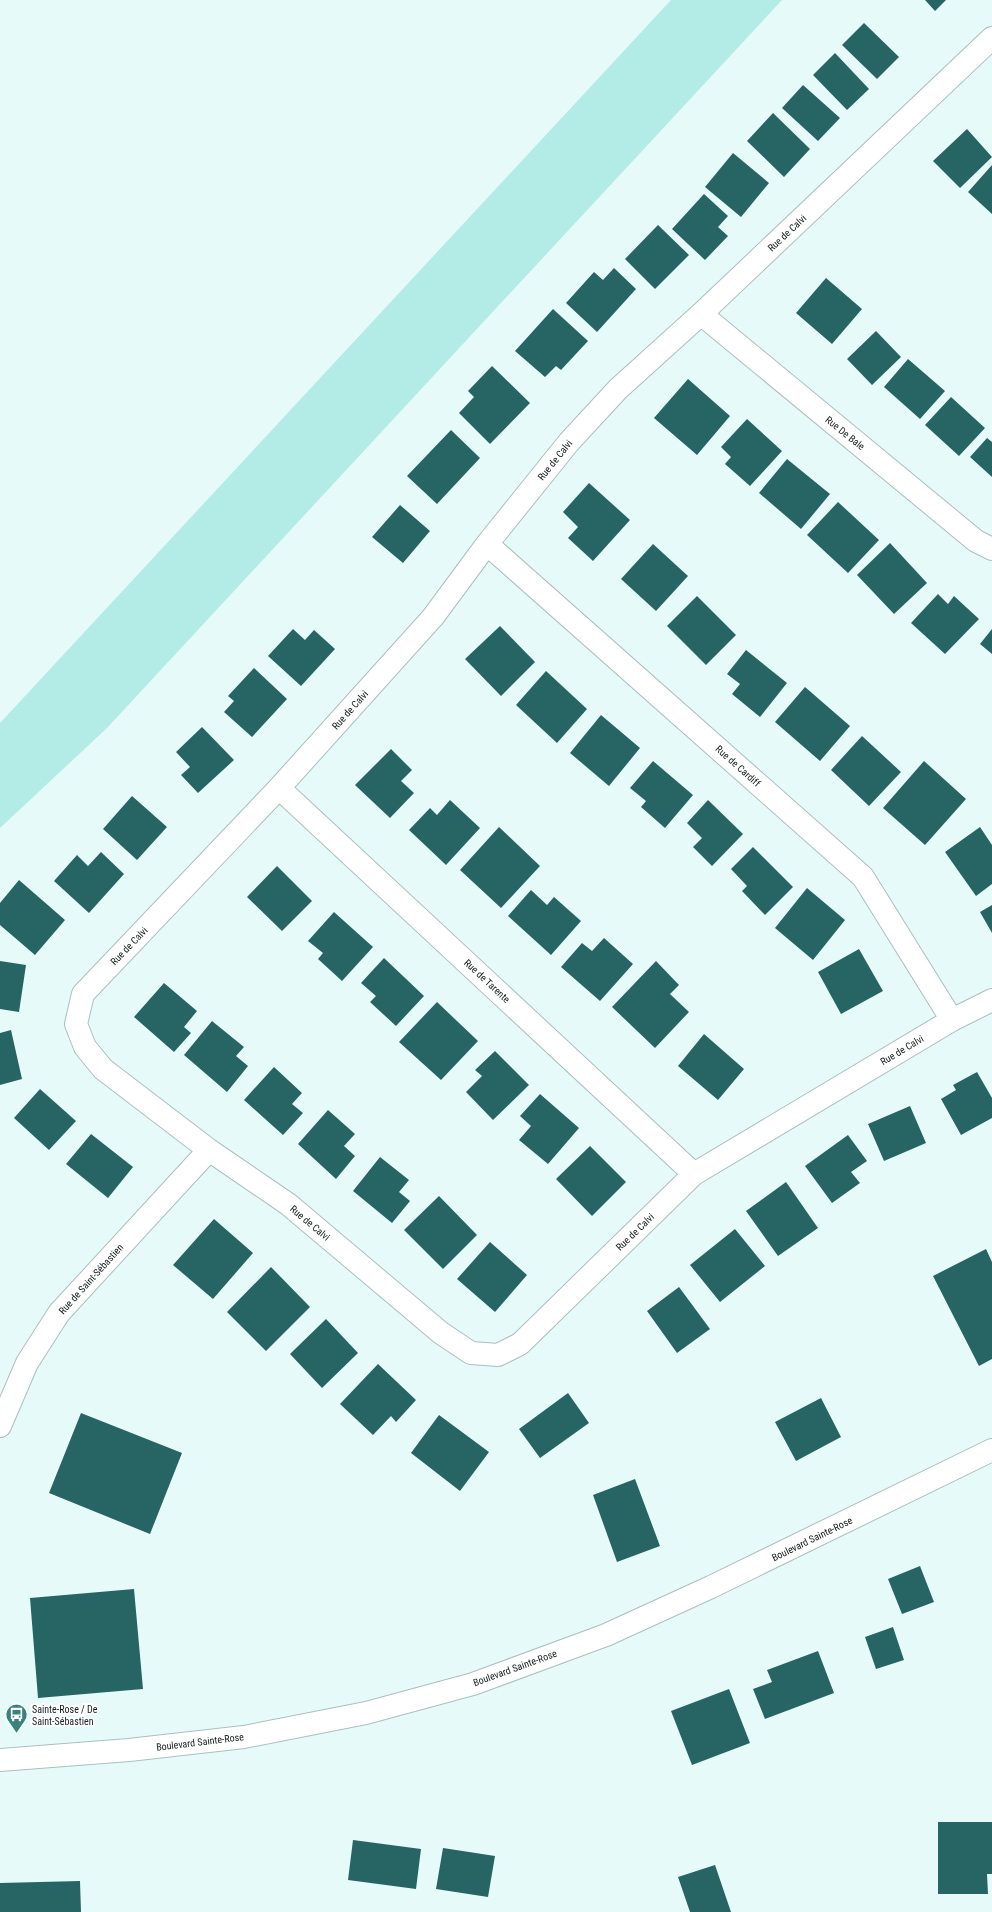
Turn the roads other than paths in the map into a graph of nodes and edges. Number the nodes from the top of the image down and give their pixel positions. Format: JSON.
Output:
{"nodes":[{"id":1,"x":990,"y":46,"type":"edge"},
{"id":2,"x":701,"y":314,"type":"junction"},
{"id":3,"x":487,"y":544,"type":"junction"},
{"id":4,"x":992,"y":549,"type":"edge"},
{"id":5,"x":280,"y":788,"type":"junction"},
{"id":6,"x":992,"y":1000,"type":"edge"},
{"id":7,"x":952,"y":1020,"type":"junction"},
{"id":8,"x":209,"y":1150,"type":"junction"},
{"id":9,"x":694,"y":1174,"type":"junction"},
{"id":10,"x":0,"y":1426,"type":"edge"},
{"id":11,"x":992,"y":1450,"type":"edge"},
{"id":12,"x":0,"y":1760,"type":"edge"}],
"edges":[{"from":1,"to":2,"type":"street","name":"Rue de Calvi"},
{"from":2,"to":3,"type":"street","name":"Rue de Calvi"},
{"from":2,"to":4,"type":"street","name":"Rue De Bale"},
{"from":3,"to":5,"type":"street","name":"Rue de Calvi"},
{"from":3,"to":7,"type":"street","name":"Rue de Cardiff"},
{"from":5,"to":8,"type":"street","name":"Rue de Calvi"},
{"from":5,"to":9,"type":"street","name":"Rue de Tarente"},
{"from":6,"to":7,"type":"street","name":"Rue de Calvi"},
{"from":7,"to":9,"type":"street","name":"Rue de Calvi"},
{"from":8,"to":9,"type":"street","name":"Rue de Calvi"},
{"from":8,"to":10,"type":"street","name":"Rue de Saint-Sébastien"},
{"from":11,"to":12,"type":"street","name":"Boulevard Sainte-Rose"}]}
